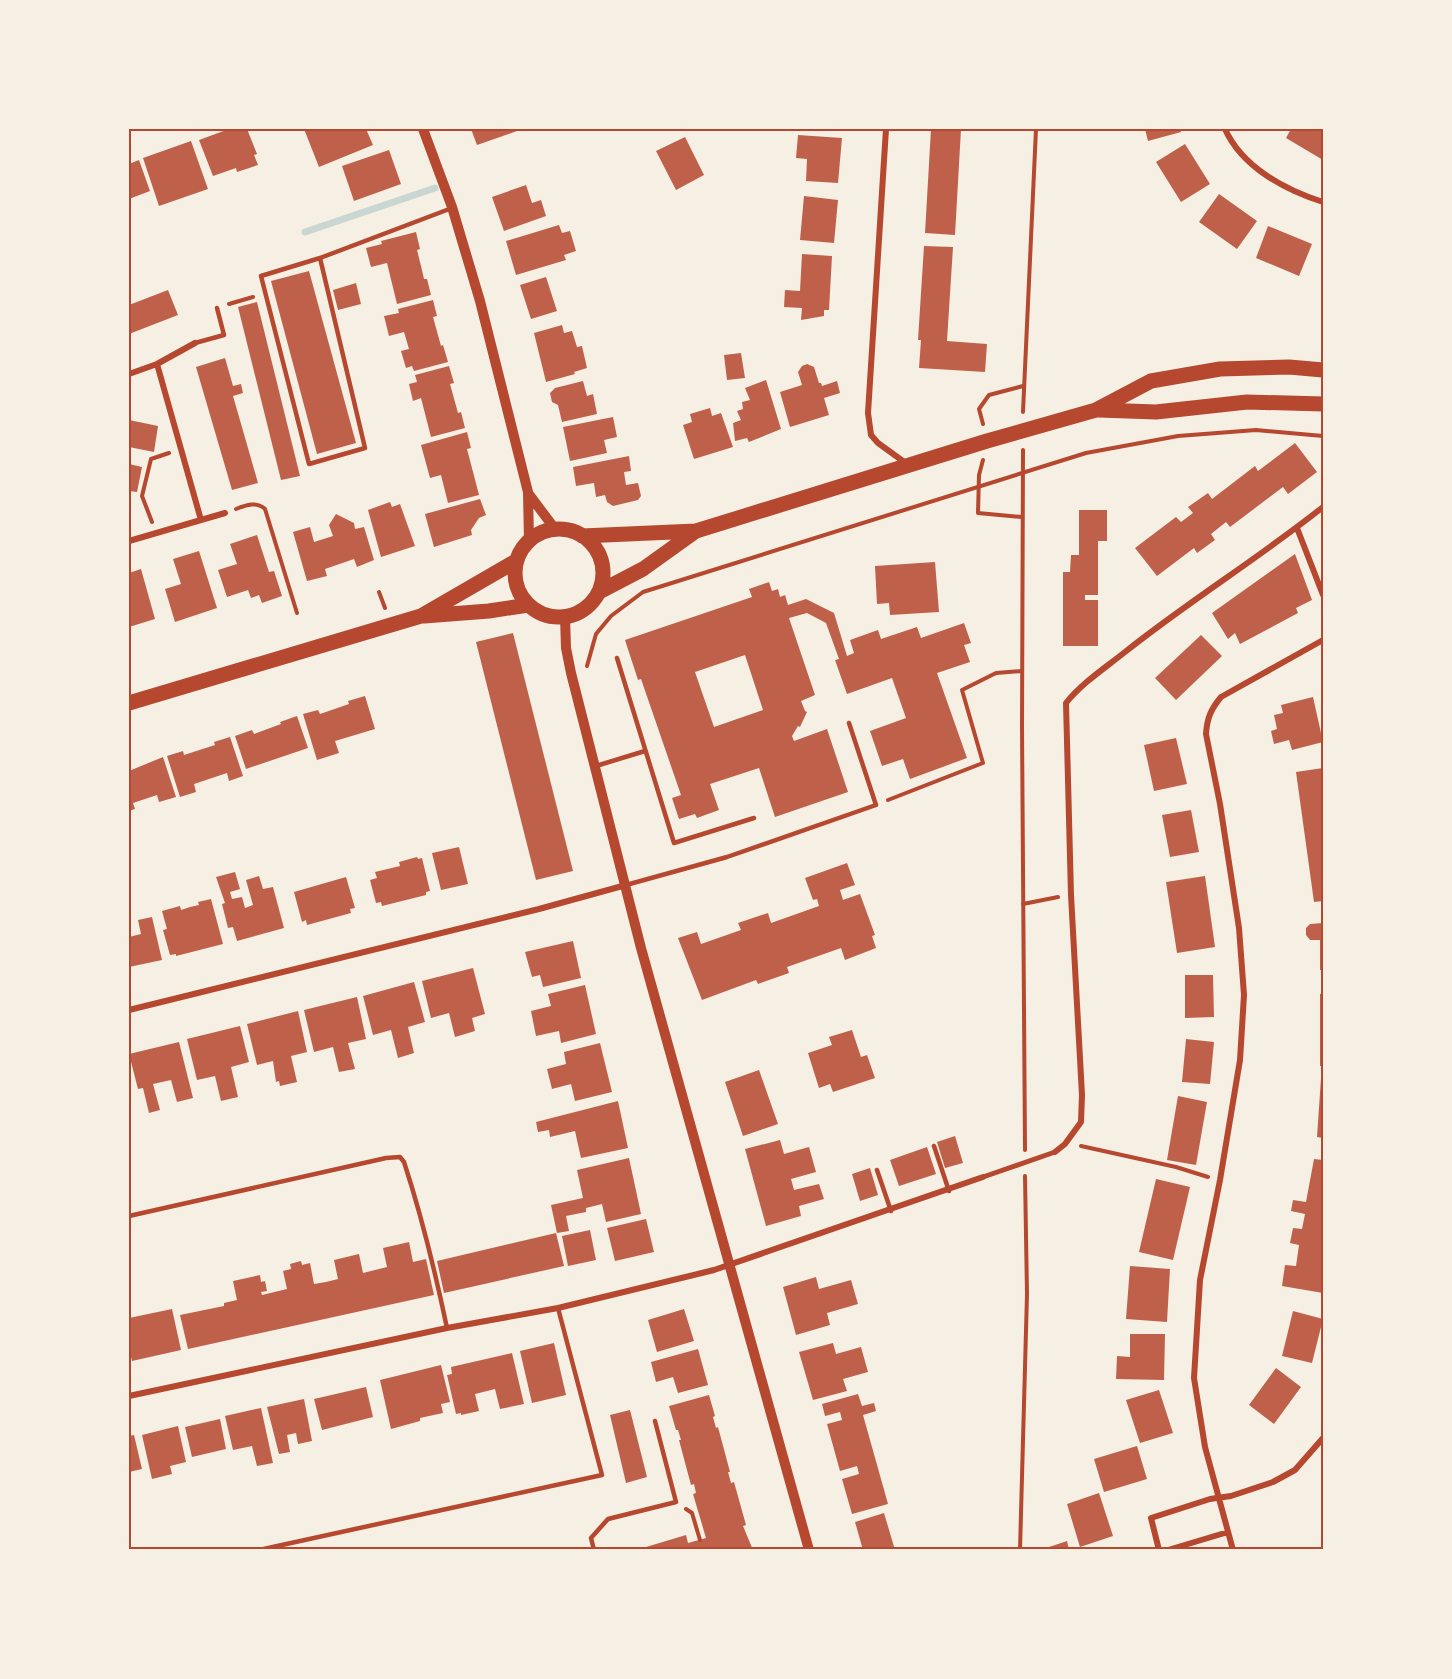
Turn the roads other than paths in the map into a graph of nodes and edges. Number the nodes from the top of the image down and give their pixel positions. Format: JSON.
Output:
{"nodes":[{"id":1,"x":423,"y":129,"type":"edge"},
{"id":2,"x":886,"y":129,"type":"edge"},
{"id":3,"x":1225,"y":129,"type":"edge"},
{"id":4,"x":1323,"y":202,"type":"edge"},
{"id":5,"x":452,"y":207,"type":"junction"},
{"id":6,"x":320,"y":258,"type":"junction"},
{"id":7,"x":217,"y":308,"type":"road end"},
{"id":8,"x":195,"y":343,"type":"joint"},
{"id":9,"x":157,"y":364,"type":"junction"},
{"id":10,"x":1323,"y":370,"type":"edge"},
{"id":11,"x":129,"y":374,"type":"edge"},
{"id":12,"x":1323,"y":404,"type":"edge"},
{"id":13,"x":1096,"y":410,"type":"junction"},
{"id":14,"x":909,"y":465,"type":"junction"},
{"id":15,"x":528,"y":492,"type":"junction"},
{"id":16,"x":1323,"y":507,"type":"edge"},
{"id":17,"x":225,"y":513,"type":"road end"},
{"id":18,"x":201,"y":520,"type":"junction"},
{"id":19,"x":1297,"y":528,"type":"junction"},
{"id":20,"x":555,"y":529,"type":"junction"},
{"id":21,"x":696,"y":531,"type":"junction"},
{"id":22,"x":582,"y":536,"type":"junction"},
{"id":23,"x":529,"y":540,"type":"junction"},
{"id":24,"x":129,"y":541,"type":"edge"},
{"id":25,"x":516,"y":561,"type":"junction"},
{"id":26,"x":599,"y":592,"type":"junction"},
{"id":27,"x":1323,"y":595,"type":"edge"},
{"id":28,"x":528,"y":605,"type":"junction"},
{"id":29,"x":421,"y":616,"type":"junction"},
{"id":30,"x":565,"y":617,"type":"junction"},
{"id":31,"x":1323,"y":640,"type":"edge"},
{"id":32,"x":616,"y":658,"type":"dead end"},
{"id":33,"x":129,"y":703,"type":"edge"},
{"id":34,"x":849,"y":723,"type":"dead end"},
{"id":35,"x":645,"y":751,"type":"junction"},
{"id":36,"x":595,"y":766,"type":"junction"},
{"id":37,"x":754,"y":818,"type":"dead end"},
{"id":38,"x":626,"y":885,"type":"junction"},
{"id":39,"x":129,"y":1010,"type":"edge"},
{"id":40,"x":934,"y":1146,"type":"dead end"},
{"id":41,"x":1055,"y":1152,"type":"joint"},
{"id":42,"x":877,"y":1170,"type":"dead end"},
{"id":43,"x":983,"y":1177,"type":"joint"},
{"id":44,"x":949,"y":1191,"type":"junction"},
{"id":45,"x":891,"y":1210,"type":"junction"},
{"id":46,"x":129,"y":1216,"type":"edge"},
{"id":47,"x":730,"y":1265,"type":"junction"},
{"id":48,"x":558,"y":1308,"type":"junction"},
{"id":49,"x":447,"y":1328,"type":"junction"},
{"id":50,"x":129,"y":1396,"type":"edge"},
{"id":51,"x":655,"y":1421,"type":"dead end"},
{"id":52,"x":1323,"y":1438,"type":"edge"},
{"id":53,"x":1219,"y":1498,"type":"junction"},
{"id":54,"x":1228,"y":1532,"type":"junction"},
{"id":55,"x":259,"y":1550,"type":"edge"},
{"id":56,"x":594,"y":1550,"type":"edge"},
{"id":57,"x":809,"y":1550,"type":"edge"},
{"id":58,"x":1158,"y":1550,"type":"edge"},
{"id":59,"x":1167,"y":1550,"type":"edge"},
{"id":60,"x":1233,"y":1550,"type":"edge"}],
"edges":[{"from":1,"to":5,"type":"street"},
{"from":2,"to":14,"type":"street"},
{"from":3,"to":4,"type":"street"},
{"from":5,"to":6,"type":"lane"},
{"from":5,"to":15,"type":"street"},
{"from":6,"to":6,"type":"lane"},
{"from":7,"to":8,"type":"lane"},
{"from":8,"to":9,"type":"street"},
{"from":9,"to":11,"type":"street"},
{"from":9,"to":18,"type":"street"},
{"from":10,"to":13,"type":"main road"},
{"from":12,"to":13,"type":"main road"},
{"from":13,"to":14,"type":"main road"},
{"from":14,"to":21,"type":"main road"},
{"from":15,"to":20,"type":"street"},
{"from":15,"to":23,"type":"street"},
{"from":16,"to":19,"type":"street"},
{"from":17,"to":18,"type":"street"},
{"from":18,"to":24,"type":"street"},
{"from":19,"to":27,"type":"street"},
{"from":19,"to":41,"type":"street"},
{"from":20,"to":22,"type":"main road"},
{"from":20,"to":23,"type":"main road"},
{"from":21,"to":22,"type":"main road"},
{"from":21,"to":26,"type":"main road"},
{"from":22,"to":26,"type":"main road"},
{"from":23,"to":25,"type":"main road"},
{"from":25,"to":28,"type":"main road"},
{"from":25,"to":29,"type":"main road"},
{"from":26,"to":30,"type":"main road"},
{"from":28,"to":29,"type":"main road"},
{"from":28,"to":30,"type":"main road"},
{"from":29,"to":33,"type":"main road"},
{"from":30,"to":36,"type":"street"},
{"from":31,"to":53,"type":"street"},
{"from":32,"to":35,"type":"lane"},
{"from":34,"to":38,"type":"lane"},
{"from":35,"to":36,"type":"lane"},
{"from":35,"to":37,"type":"lane"},
{"from":36,"to":38,"type":"street"},
{"from":38,"to":39,"type":"street"},
{"from":38,"to":47,"type":"street"},
{"from":40,"to":44,"type":"lane"},
{"from":41,"to":43,"type":"street"},
{"from":42,"to":45,"type":"lane"},
{"from":43,"to":44,"type":"street"},
{"from":44,"to":45,"type":"street"},
{"from":45,"to":47,"type":"street"},
{"from":46,"to":49,"type":"lane"},
{"from":47,"to":48,"type":"street"},
{"from":47,"to":57,"type":"street"},
{"from":48,"to":49,"type":"street"},
{"from":48,"to":55,"type":"lane"},
{"from":49,"to":50,"type":"street"},
{"from":51,"to":56,"type":"lane"},
{"from":52,"to":53,"type":"street"},
{"from":53,"to":54,"type":"street"},
{"from":53,"to":58,"type":"street"},
{"from":54,"to":59,"type":"street"},
{"from":54,"to":60,"type":"street"}]}
